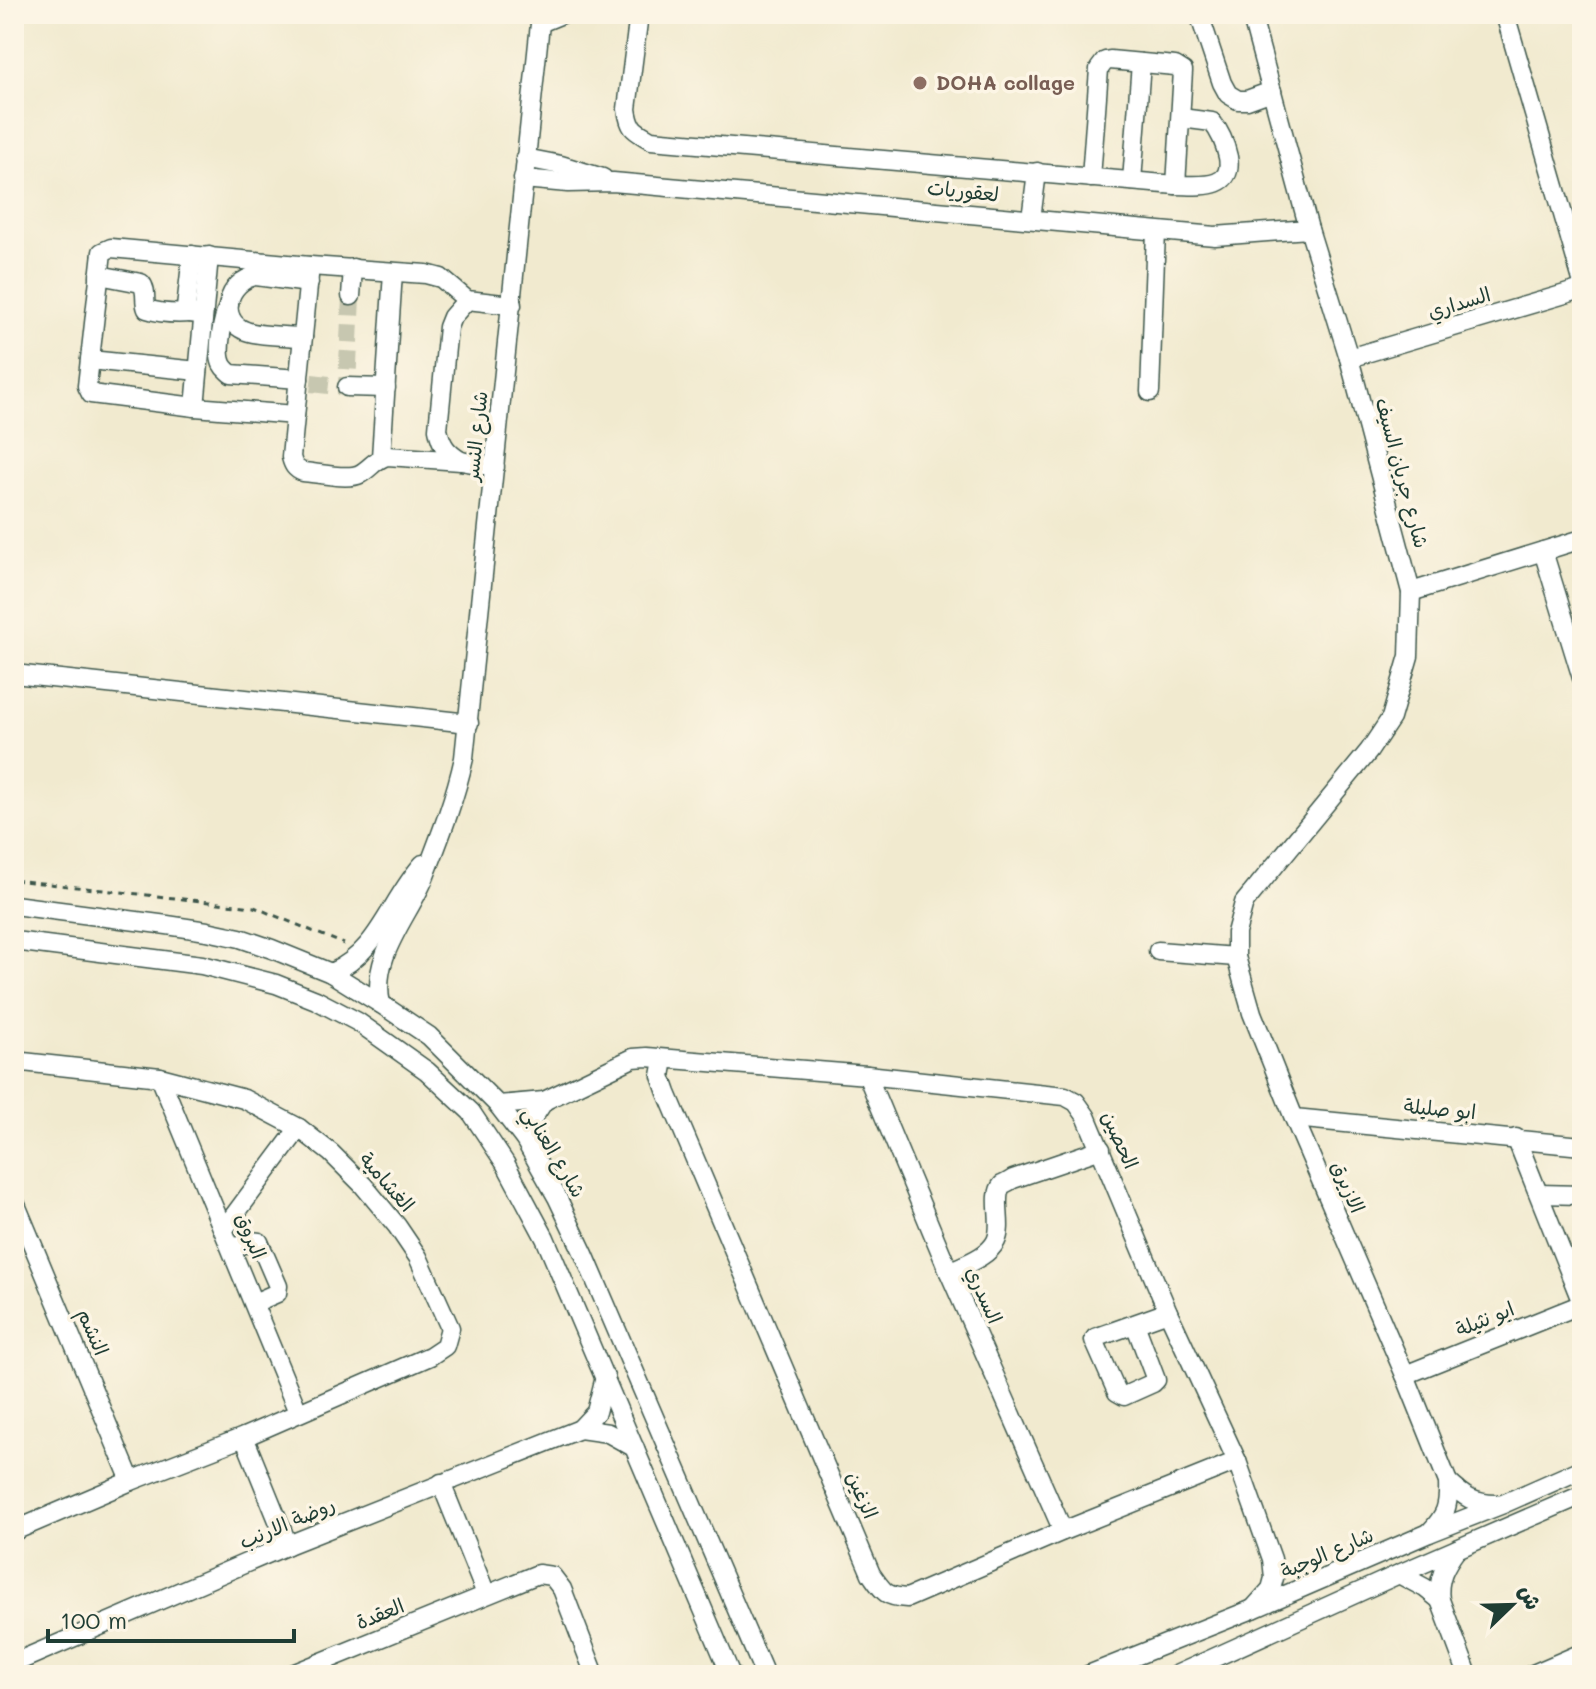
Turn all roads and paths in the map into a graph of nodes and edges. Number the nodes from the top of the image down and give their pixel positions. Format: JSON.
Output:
{"nodes":[{"id":1,"x":562,"y":14,"type":"edge"},
{"id":2,"x":639,"y":14,"type":"edge"},
{"id":3,"x":1199,"y":14,"type":"edge"},
{"id":4,"x":1251,"y":14,"type":"edge"},
{"id":5,"x":1505,"y":14,"type":"edge"},
{"id":6,"x":540,"y":19,"type":"edge"},
{"id":7,"x":1141,"y":63,"type":"junction"},
{"id":8,"x":1272,"y":91,"type":"junction"},
{"id":9,"x":1181,"y":118,"type":"junction"},
{"id":10,"x":525,"y":158,"type":"junction"},
{"id":11,"x":1037,"y":172,"type":"junction"},
{"id":12,"x":1091,"y":178,"type":"junction"},
{"id":13,"x":523,"y":179,"type":"junction"},
{"id":14,"x":1132,"y":181,"type":"junction"},
{"id":15,"x":613,"y":182,"type":"junction"},
{"id":16,"x":1176,"y":185,"type":"junction"},
{"id":17,"x":1031,"y":219,"type":"junction"},
{"id":18,"x":1309,"y":229,"type":"junction"},
{"id":19,"x":1156,"y":231,"type":"junction"},
{"id":20,"x":200,"y":255,"type":"junction"},
{"id":21,"x":353,"y":268,"type":"junction"},
{"id":22,"x":393,"y":272,"type":"junction"},
{"id":23,"x":310,"y":274,"type":"junction"},
{"id":24,"x":99,"y":275,"type":"junction"},
{"id":25,"x":1582,"y":280,"type":"edge"},
{"id":26,"x":1582,"y":289,"type":"edge"},
{"id":27,"x":351,"y":296,"type":"tunnel mouth"},
{"id":28,"x":467,"y":300,"type":"junction"},
{"id":29,"x":229,"y":304,"type":"junction"},
{"id":30,"x":512,"y":305,"type":"junction"},
{"id":31,"x":197,"y":314,"type":"junction"},
{"id":32,"x":303,"y":337,"type":"junction"},
{"id":33,"x":1349,"y":358,"type":"junction"},
{"id":34,"x":90,"y":360,"type":"junction"},
{"id":35,"x":198,"y":371,"type":"junction"},
{"id":36,"x":303,"y":381,"type":"junction"},
{"id":37,"x":347,"y":387,"type":"dead end"},
{"id":38,"x":386,"y":388,"type":"junction"},
{"id":39,"x":1150,"y":392,"type":"dead end"},
{"id":40,"x":195,"y":407,"type":"junction"},
{"id":41,"x":295,"y":415,"type":"junction"},
{"id":42,"x":381,"y":457,"type":"junction"},
{"id":43,"x":461,"y":461,"type":"junction"},
{"id":44,"x":495,"y":467,"type":"junction"},
{"id":45,"x":1582,"y":539,"type":"edge"},
{"id":46,"x":1543,"y":551,"type":"junction"},
{"id":47,"x":1411,"y":592,"type":"junction"},
{"id":48,"x":14,"y":674,"type":"edge"},
{"id":49,"x":1582,"y":678,"type":"edge"},
{"id":50,"x":469,"y":723,"type":"junction"},
{"id":51,"x":431,"y":857,"type":"junction"},
{"id":52,"x":14,"y":880,"type":"edge"},
{"id":53,"x":1244,"y":903,"type":"joint"},
{"id":54,"x":14,"y":905,"type":"edge"},
{"id":55,"x":14,"y":941,"type":"edge"},
{"id":56,"x":363,"y":951,"type":"junction"},
{"id":57,"x":1158,"y":951,"type":"dead end"},
{"id":58,"x":1236,"y":957,"type":"junction"},
{"id":59,"x":331,"y":973,"type":"junction"},
{"id":60,"x":381,"y":1004,"type":"junction"},
{"id":61,"x":664,"y":1060,"type":"junction"},
{"id":62,"x":14,"y":1061,"type":"edge"},
{"id":63,"x":867,"y":1075,"type":"junction"},
{"id":64,"x":160,"y":1077,"type":"junction"},
{"id":65,"x":544,"y":1101,"type":"junction"},
{"id":66,"x":498,"y":1105,"type":"junction"},
{"id":67,"x":1294,"y":1118,"type":"junction"},
{"id":68,"x":299,"y":1128,"type":"junction"},
{"id":69,"x":1516,"y":1138,"type":"junction"},
{"id":70,"x":525,"y":1140,"type":"junction"},
{"id":71,"x":1582,"y":1146,"type":"edge"},
{"id":72,"x":1101,"y":1149,"type":"junction"},
{"id":73,"x":1539,"y":1194,"type":"junction"},
{"id":74,"x":1582,"y":1195,"type":"edge"},
{"id":75,"x":14,"y":1200,"type":"edge"},
{"id":76,"x":224,"y":1229,"type":"junction"},
{"id":77,"x":232,"y":1249,"type":"junction"},
{"id":78,"x":949,"y":1272,"type":"junction"},
{"id":79,"x":254,"y":1303,"type":"junction"},
{"id":80,"x":1582,"y":1303,"type":"edge"},
{"id":81,"x":1168,"y":1312,"type":"junction"},
{"id":82,"x":1135,"y":1324,"type":"dead end"},
{"id":83,"x":1405,"y":1375,"type":"junction"},
{"id":84,"x":605,"y":1377,"type":"junction"},
{"id":85,"x":298,"y":1412,"type":"junction"},
{"id":86,"x":580,"y":1429,"type":"junction"},
{"id":87,"x":244,"y":1437,"type":"junction"},
{"id":88,"x":635,"y":1448,"type":"junction"},
{"id":89,"x":1237,"y":1461,"type":"junction"},
{"id":90,"x":1582,"y":1469,"type":"edge"},
{"id":91,"x":131,"y":1481,"type":"junction"},
{"id":92,"x":1448,"y":1482,"type":"junction"},
{"id":93,"x":441,"y":1483,"type":"junction"},
{"id":94,"x":1582,"y":1495,"type":"edge"},
{"id":95,"x":1503,"y":1504,"type":"junction"},
{"id":96,"x":14,"y":1531,"type":"edge"},
{"id":97,"x":1063,"y":1531,"type":"junction"},
{"id":98,"x":1429,"y":1533,"type":"junction"},
{"id":99,"x":288,"y":1545,"type":"junction"},
{"id":100,"x":1457,"y":1549,"type":"junction"},
{"id":101,"x":1399,"y":1574,"type":"junction"},
{"id":102,"x":486,"y":1594,"type":"junction"},
{"id":103,"x":1440,"y":1600,"type":"junction"},
{"id":104,"x":1253,"y":1609,"type":"junction"},
{"id":105,"x":1143,"y":1652,"type":"junction"},
{"id":106,"x":1582,"y":1653,"type":"edge"},
{"id":107,"x":14,"y":1663,"type":"edge"},
{"id":108,"x":733,"y":1674,"type":"edge"},
{"id":109,"x":290,"y":1675,"type":"edge"},
{"id":110,"x":595,"y":1675,"type":"edge"},
{"id":111,"x":765,"y":1675,"type":"edge"},
{"id":112,"x":1088,"y":1675,"type":"edge"},
{"id":113,"x":1119,"y":1675,"type":"edge"},
{"id":114,"x":1176,"y":1675,"type":"edge"},
{"id":115,"x":1468,"y":1675,"type":"edge"},
{"id":116,"x":1531,"y":1675,"type":"edge"}],
"edges":[{"from":1,"to":6,"type":"street"},
{"from":2,"to":11,"type":"street"},
{"from":3,"to":8,"type":"street"},
{"from":4,"to":8,"type":"street","name":"شارع جريان السيف"},
{"from":5,"to":25,"type":"street"},
{"from":6,"to":10,"type":"street","name":"شارع النسر"},
{"from":7,"to":9,"type":"street"},
{"from":7,"to":12,"type":"street"},
{"from":7,"to":14,"type":"street"},
{"from":8,"to":18,"type":"street","name":"شارع جريان السيف"},
{"from":9,"to":16,"type":"street"},
{"from":9,"to":16,"type":"street"},
{"from":10,"to":13,"type":"street","name":"شارع النسر"},
{"from":10,"to":15,"type":"street","name":"لعقوريات"},
{"from":11,"to":12,"type":"street"},
{"from":11,"to":17,"type":"street"},
{"from":12,"to":14,"type":"street"},
{"from":13,"to":15,"type":"street","name":"لعقوريات"},
{"from":13,"to":30,"type":"street","name":"شارع النسر"},
{"from":14,"to":16,"type":"street"},
{"from":15,"to":17,"type":"street","name":"لعقوريات"},
{"from":17,"to":19,"type":"street","name":"لعقوريات"},
{"from":18,"to":19,"type":"street","name":"لعقوريات"},
{"from":18,"to":33,"type":"street","name":"شارع جريان السيف"},
{"from":19,"to":39,"type":"street"},
{"from":20,"to":23,"type":"street"},
{"from":20,"to":24,"type":"street"},
{"from":20,"to":31,"type":"street"},
{"from":21,"to":22,"type":"street"},
{"from":21,"to":23,"type":"street"},
{"from":21,"to":27,"type":"street"},
{"from":22,"to":28,"type":"street"},
{"from":22,"to":38,"type":"street"},
{"from":23,"to":29,"type":"street"},
{"from":23,"to":32,"type":"street"},
{"from":24,"to":31,"type":"street"},
{"from":24,"to":34,"type":"street"},
{"from":26,"to":33,"type":"street","name":"السداري"},
{"from":28,"to":30,"type":"street"},
{"from":28,"to":43,"type":"street"},
{"from":29,"to":32,"type":"street"},
{"from":29,"to":36,"type":"street"},
{"from":30,"to":44,"type":"street","name":"شارع النسر"},
{"from":31,"to":35,"type":"street"},
{"from":32,"to":36,"type":"street"},
{"from":33,"to":47,"type":"street","name":"شارع جريان السيف"},
{"from":34,"to":35,"type":"street"},
{"from":34,"to":40,"type":"street"},
{"from":35,"to":40,"type":"street"},
{"from":36,"to":41,"type":"street"},
{"from":37,"to":38,"type":"street"},
{"from":38,"to":42,"type":"street"},
{"from":40,"to":41,"type":"street"},
{"from":41,"to":42,"type":"street"},
{"from":42,"to":43,"type":"street"},
{"from":43,"to":44,"type":"street"},
{"from":44,"to":50,"type":"street","name":"شارع النسر"},
{"from":45,"to":46,"type":"street"},
{"from":46,"to":47,"type":"street"},
{"from":46,"to":49,"type":"street"},
{"from":47,"to":53,"type":"street","name":"شارع جريان السيف"},
{"from":48,"to":50,"type":"street"},
{"from":50,"to":51,"type":"street","name":"شارع النسر"},
{"from":51,"to":56,"type":"street","name":"شارع النسر"},
{"from":51,"to":60,"type":"street","name":"شارع النسر"},
{"from":52,"to":56,"type":"path"},
{"from":53,"to":58,"type":"street","name":"الازيرق"},
{"from":54,"to":59,"type":"street","name":"شارع العنابي"},
{"from":55,"to":84,"type":"street"},
{"from":56,"to":59,"type":"street","name":"شارع النسر"},
{"from":57,"to":58,"type":"street"},
{"from":58,"to":67,"type":"street","name":"الازيرق"},
{"from":59,"to":60,"type":"street","name":"شارع العنابي"},
{"from":60,"to":66,"type":"street","name":"شارع العنابي"},
{"from":61,"to":63,"type":"street","name":"الحصين"},
{"from":61,"to":65,"type":"street","name":"الحصين"},
{"from":61,"to":97,"type":"street","name":"الزغين"},
{"from":62,"to":64,"type":"street","name":"الغشامية"},
{"from":63,"to":72,"type":"street","name":"الحصين"},
{"from":63,"to":78,"type":"street","name":"السدري"},
{"from":64,"to":68,"type":"street","name":"الغشامية"},
{"from":64,"to":76,"type":"street","name":"البروق"},
{"from":65,"to":66,"type":"street","name":"الحصين"},
{"from":65,"to":70,"type":"street"},
{"from":66,"to":70,"type":"street","name":"شارع العنابي"},
{"from":67,"to":69,"type":"street","name":"ابو صليلة"},
{"from":67,"to":83,"type":"street","name":"الازيرق"},
{"from":68,"to":76,"type":"street"},
{"from":68,"to":85,"type":"street","name":"الغشامية"},
{"from":69,"to":71,"type":"street","name":"ابو صليلة"},
{"from":69,"to":73,"type":"street","name":"ابو نثيلة"},
{"from":70,"to":111,"type":"street","name":"شارع العنابي"},
{"from":72,"to":78,"type":"street"},
{"from":72,"to":81,"type":"street","name":"الحصين"},
{"from":73,"to":74,"type":"street"},
{"from":73,"to":80,"type":"street","name":"ابو نثيلة"},
{"from":75,"to":91,"type":"street","name":"النشم"},
{"from":76,"to":77,"type":"street","name":"البروق"},
{"from":77,"to":79,"type":"street","name":"البروق"},
{"from":77,"to":79,"type":"street"},
{"from":78,"to":97,"type":"street","name":"السدري"},
{"from":79,"to":85,"type":"street","name":"البروق"},
{"from":80,"to":83,"type":"street","name":"ابو نثيلة"},
{"from":81,"to":82,"type":"street"},
{"from":81,"to":89,"type":"street","name":"الحصين"},
{"from":83,"to":92,"type":"street","name":"الازيرق"},
{"from":84,"to":86,"type":"street"},
{"from":84,"to":88,"type":"street"},
{"from":85,"to":87,"type":"street","name":"الغشامية"},
{"from":86,"to":88,"type":"street"},
{"from":86,"to":93,"type":"street","name":"روضة الارنب"},
{"from":87,"to":91,"type":"street","name":"الغشامية"},
{"from":87,"to":99,"type":"street"},
{"from":88,"to":108,"type":"street"},
{"from":89,"to":97,"type":"street","name":"الزغين"},
{"from":89,"to":104,"type":"street","name":"الحصين"},
{"from":90,"to":95,"type":"street","name":"شارع الوجبة"},
{"from":91,"to":96,"type":"street","name":"الغشامية"},
{"from":92,"to":95,"type":"street"},
{"from":92,"to":98,"type":"street"},
{"from":93,"to":99,"type":"street","name":"روضة الارنب"},
{"from":93,"to":102,"type":"street"},
{"from":94,"to":100,"type":"street"},
{"from":95,"to":98,"type":"street","name":"شارع الوجبة"},
{"from":98,"to":104,"type":"street","name":"شارع الوجبة"},
{"from":99,"to":107,"type":"street","name":"روضة الارنب"},
{"from":100,"to":101,"type":"street"},
{"from":100,"to":103,"type":"street"},
{"from":101,"to":103,"type":"street"},
{"from":101,"to":114,"type":"street"},
{"from":102,"to":109,"type":"street","name":"العقدة"},
{"from":102,"to":110,"type":"street","name":"العقدة"},
{"from":103,"to":115,"type":"street"},
{"from":104,"to":105,"type":"street","name":"شارع الوجبة"},
{"from":105,"to":112,"type":"street","name":"شارع الوجبة"},
{"from":105,"to":113,"type":"street"},
{"from":106,"to":116,"type":"street"}]}
